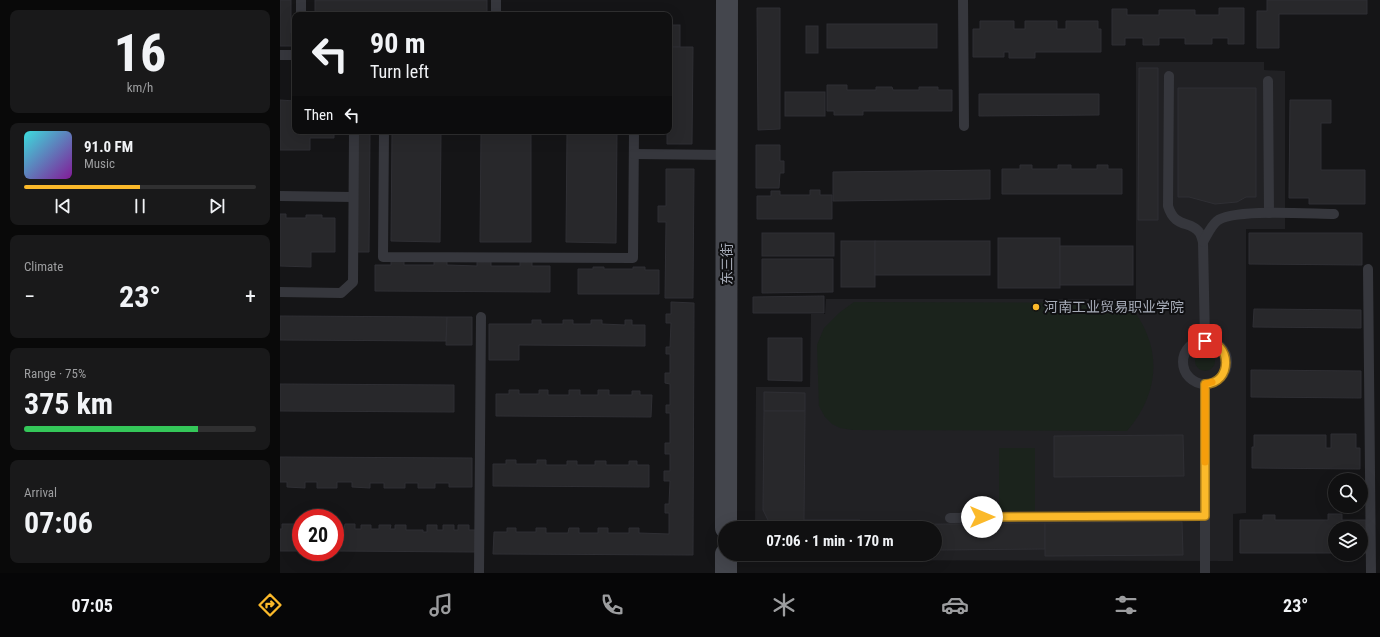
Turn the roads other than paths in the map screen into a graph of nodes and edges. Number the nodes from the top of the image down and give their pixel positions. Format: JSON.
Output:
{"nodes":[{"id":1,"x":301,"y":0,"type":"edge"},
{"id":2,"x":496,"y":0,"type":"edge"},
{"id":3,"x":728,"y":0,"type":"edge"},
{"id":4,"x":963,"y":0,"type":"edge"},
{"id":5,"x":301,"y":12,"type":"edge"},
{"id":6,"x":496,"y":12,"type":"edge"},
{"id":7,"x":280,"y":55,"type":"edge"},
{"id":8,"x":292,"y":55,"type":"edge"},
{"id":9,"x":1169,"y":76,"type":"dead end"},
{"id":10,"x":1268,"y":81,"type":"dead end"},
{"id":11,"x":964,"y":126,"type":"dead end"},
{"id":12,"x":354,"y":134,"type":"edge"},
{"id":13,"x":384,"y":134,"type":"edge"},
{"id":14,"x":634,"y":134,"type":"edge"},
{"id":15,"x":634,"y":154,"type":"junction"},
{"id":16,"x":727,"y":155,"type":"junction"},
{"id":17,"x":280,"y":196,"type":"edge"},
{"id":18,"x":353,"y":197,"type":"junction"},
{"id":19,"x":1269,"y":213,"type":"junction"},
{"id":20,"x":1334,"y":214,"type":"dead end"},
{"id":21,"x":1203,"y":242,"type":"junction"},
{"id":22,"x":1368,"y":269,"type":"dead end"},
{"id":23,"x":280,"y":292,"type":"edge"},
{"id":24,"x":481,"y":317,"type":"dead end"},
{"id":25,"x":1205,"y":341,"type":"junction"},
{"id":26,"x":1205,"y":384,"type":"junction"},
{"id":27,"x":1205,"y":516,"type":"junction"},
{"id":28,"x":950,"y":518,"type":"dead end"},
{"id":29,"x":726,"y":521,"type":"edge"},
{"id":30,"x":726,"y":561,"type":"edge"},
{"id":31,"x":479,"y":573,"type":"edge"},
{"id":32,"x":726,"y":573,"type":"edge"},
{"id":33,"x":1205,"y":573,"type":"edge"},
{"id":34,"x":1371,"y":573,"type":"edge"}],
"edges":[{"from":1,"to":5,"type":"lane"},
{"from":2,"to":6,"type":"lane"},
{"from":3,"to":16,"type":"street","name":"东三街"},
{"from":4,"to":11,"type":"lane"},
{"from":7,"to":8,"type":"lane"},
{"from":9,"to":21,"type":"lane"},
{"from":10,"to":19,"type":"lane"},
{"from":12,"to":18,"type":"lane"},
{"from":13,"to":15,"type":"lane"},
{"from":14,"to":15,"type":"lane"},
{"from":15,"to":16,"type":"lane"},
{"from":16,"to":29,"type":"street","name":"东三街"},
{"from":17,"to":18,"type":"lane"},
{"from":18,"to":23,"type":"lane"},
{"from":19,"to":20,"type":"lane"},
{"from":19,"to":21,"type":"lane"},
{"from":21,"to":25,"type":"lane"},
{"from":22,"to":34,"type":"lane"},
{"from":24,"to":31,"type":"lane"},
{"from":25,"to":26,"type":"lane"},
{"from":25,"to":26,"type":"lane"},
{"from":26,"to":27,"type":"lane"},
{"from":27,"to":28,"type":"lane"},
{"from":27,"to":33,"type":"lane"},
{"from":30,"to":32,"type":"street"}]}
